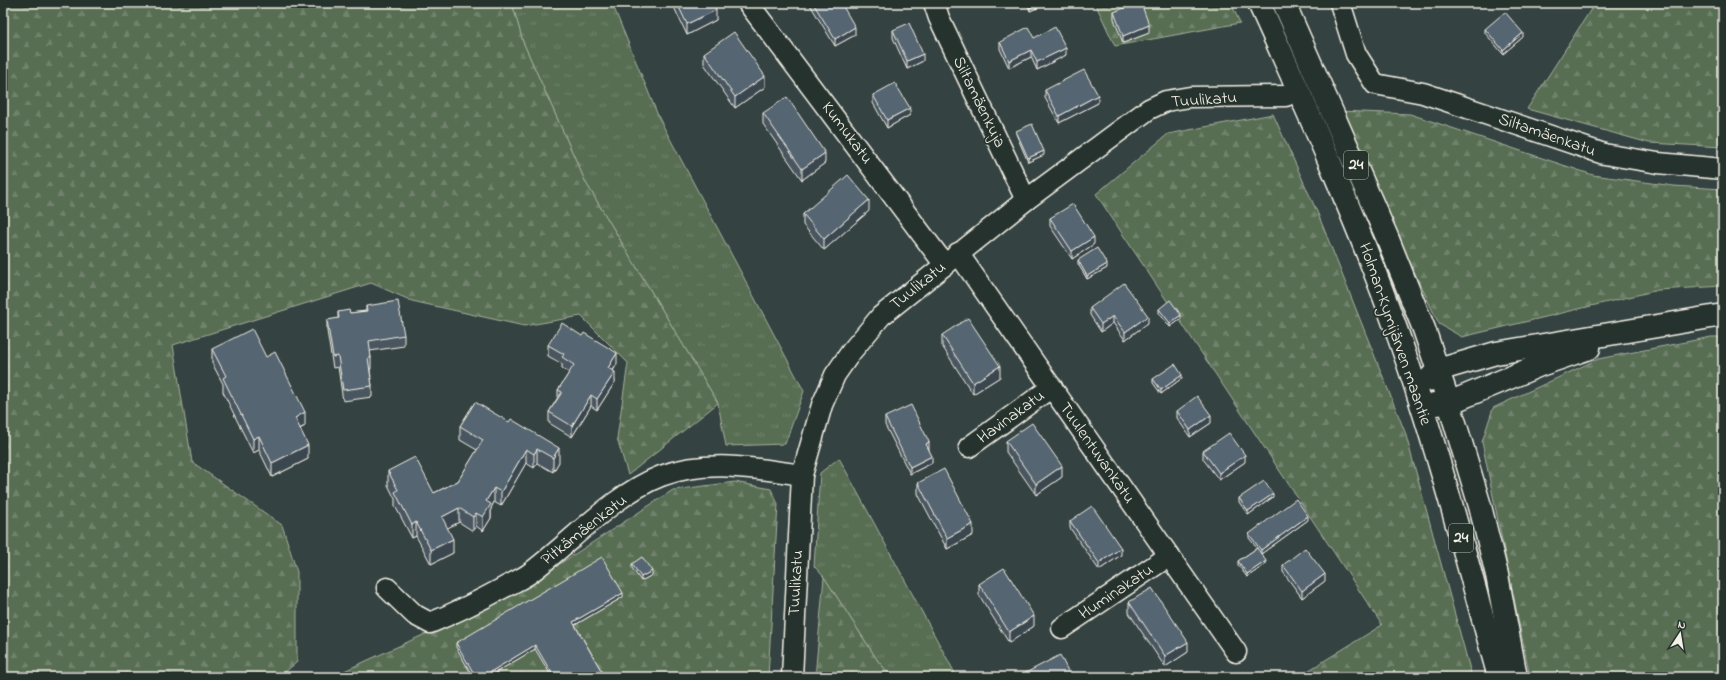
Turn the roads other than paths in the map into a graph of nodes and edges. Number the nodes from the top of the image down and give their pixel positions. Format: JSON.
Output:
{"nodes":[{"id":1,"x":748,"y":3,"type":"edge"},
{"id":2,"x":934,"y":3,"type":"edge"},
{"id":3,"x":1259,"y":3,"type":"edge"},
{"id":4,"x":1284,"y":3,"type":"edge"},
{"id":5,"x":1340,"y":3,"type":"edge"},
{"id":6,"x":1286,"y":96,"type":"dead end"},
{"id":7,"x":1723,"y":169,"type":"edge"},
{"id":8,"x":1026,"y":200,"type":"junction"},
{"id":9,"x":952,"y":259,"type":"junction"},
{"id":10,"x":1723,"y":315,"type":"edge"},
{"id":11,"x":1664,"y":325,"type":"junction"},
{"id":12,"x":1438,"y":370,"type":"junction"},
{"id":13,"x":1052,"y":387,"type":"junction"},
{"id":14,"x":1419,"y":399,"type":"junction"},
{"id":15,"x":1449,"y":403,"type":"junction"},
{"id":16,"x":969,"y":447,"type":"dead end"},
{"id":17,"x":802,"y":475,"type":"junction"},
{"id":18,"x":1169,"y":556,"type":"junction"},
{"id":19,"x":387,"y":588,"type":"dead end"},
{"id":20,"x":1062,"y":628,"type":"dead end"},
{"id":21,"x":1236,"y":652,"type":"dead end"},
{"id":22,"x":792,"y":677,"type":"edge"},
{"id":23,"x":1500,"y":677,"type":"edge"},
{"id":24,"x":1516,"y":677,"type":"edge"}],
"edges":[{"from":1,"to":9,"type":"street","name":"Kumukatu"},
{"from":2,"to":8,"type":"street","name":"Siltamäenkuja"},
{"from":3,"to":14,"type":"highway","name":"Holman–Kymijärven maantie","number":"24"},
{"from":4,"to":12,"type":"highway","name":"Holman–Kymijärven maantie","number":"24"},
{"from":5,"to":7,"type":"street","name":"Siltamäenkatu"},
{"from":6,"to":8,"type":"street","name":"Tuulikatu"},
{"from":8,"to":9,"type":"street","name":"Tuulikatu"},
{"from":9,"to":13,"type":"street","name":"Tuulentuvankatu"},
{"from":9,"to":17,"type":"street","name":"Tuulikatu"},
{"from":10,"to":11,"type":"highway"},
{"from":11,"to":12,"type":"highway"},
{"from":11,"to":15,"type":"highway"},
{"from":12,"to":14,"type":"highway"},
{"from":12,"to":15,"type":"highway","name":"Holman–Kymijärven maantie","number":"24"},
{"from":13,"to":16,"type":"street","name":"Havinakatu"},
{"from":13,"to":18,"type":"street","name":"Tuulentuvankatu"},
{"from":14,"to":15,"type":"highway"},
{"from":14,"to":23,"type":"highway","name":"Holman–Kymijärven maantie","number":"24"},
{"from":15,"to":24,"type":"highway","name":"Holman–Kymijärven maantie","number":"24"},
{"from":17,"to":19,"type":"street","name":"Pitkämäenkatu"},
{"from":17,"to":22,"type":"street","name":"Tuulikatu"},
{"from":18,"to":20,"type":"street","name":"Huminakatu"},
{"from":18,"to":21,"type":"street","name":"Tuulentuvankatu"}]}
